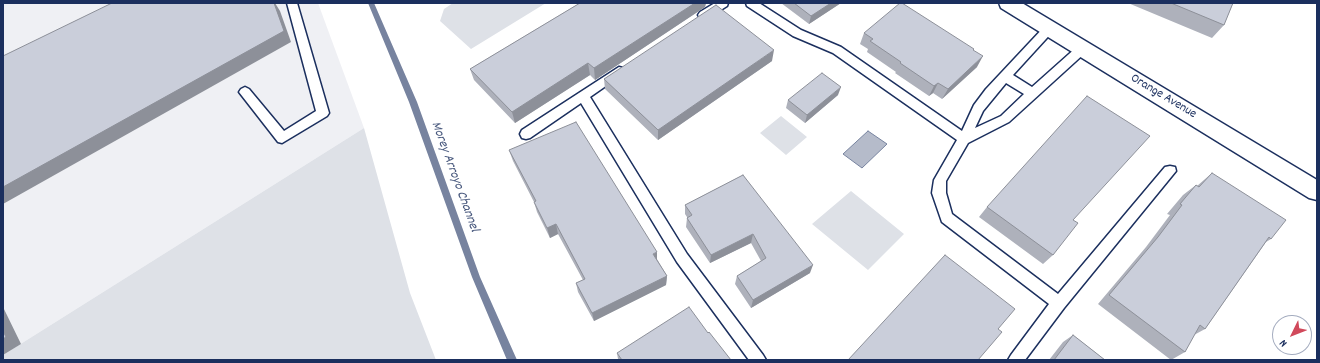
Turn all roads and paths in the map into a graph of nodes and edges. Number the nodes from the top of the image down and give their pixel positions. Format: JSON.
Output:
{"nodes":[{"id":1,"x":292,"y":3,"type":"edge"},
{"id":2,"x":723,"y":3,"type":"edge"},
{"id":3,"x":751,"y":3,"type":"edge"},
{"id":4,"x":1008,"y":3,"type":"edge"},
{"id":5,"x":696,"y":20,"type":"edge"},
{"id":6,"x":1050,"y":28,"type":"junction"},
{"id":7,"x":1082,"y":48,"type":"junction"},
{"id":8,"x":629,"y":64,"type":"edge"},
{"id":9,"x":1005,"y":76,"type":"junction"},
{"id":10,"x":245,"y":92,"type":"dead end"},
{"id":11,"x":1033,"y":94,"type":"junction"},
{"id":12,"x":583,"y":95,"type":"junction"},
{"id":13,"x":526,"y":134,"type":"dead end"},
{"id":14,"x":964,"y":138,"type":"junction"},
{"id":15,"x":1170,"y":171,"type":"dead end"},
{"id":16,"x":1317,"y":191,"type":"edge"},
{"id":17,"x":1058,"y":302,"type":"junction"},
{"id":18,"x":758,"y":360,"type":"edge"},
{"id":19,"x":1016,"y":360,"type":"edge"}],
"edges":[{"from":1,"to":10,"type":"lane"},
{"from":2,"to":5,"type":"lane"},
{"from":3,"to":14,"type":"lane"},
{"from":4,"to":6,"type":"street","name":"Orange Avenue"},
{"from":6,"to":7,"type":"street","name":"Orange Avenue"},
{"from":6,"to":9,"type":"lane"},
{"from":7,"to":11,"type":"lane"},
{"from":7,"to":16,"type":"street","name":"Orange Avenue"},
{"from":8,"to":12,"type":"lane"},
{"from":9,"to":11,"type":"lane"},
{"from":9,"to":14,"type":"lane"},
{"from":11,"to":14,"type":"lane"},
{"from":12,"to":13,"type":"lane"},
{"from":12,"to":18,"type":"lane"},
{"from":14,"to":17,"type":"lane"},
{"from":15,"to":17,"type":"lane"},
{"from":17,"to":19,"type":"lane"}]}
